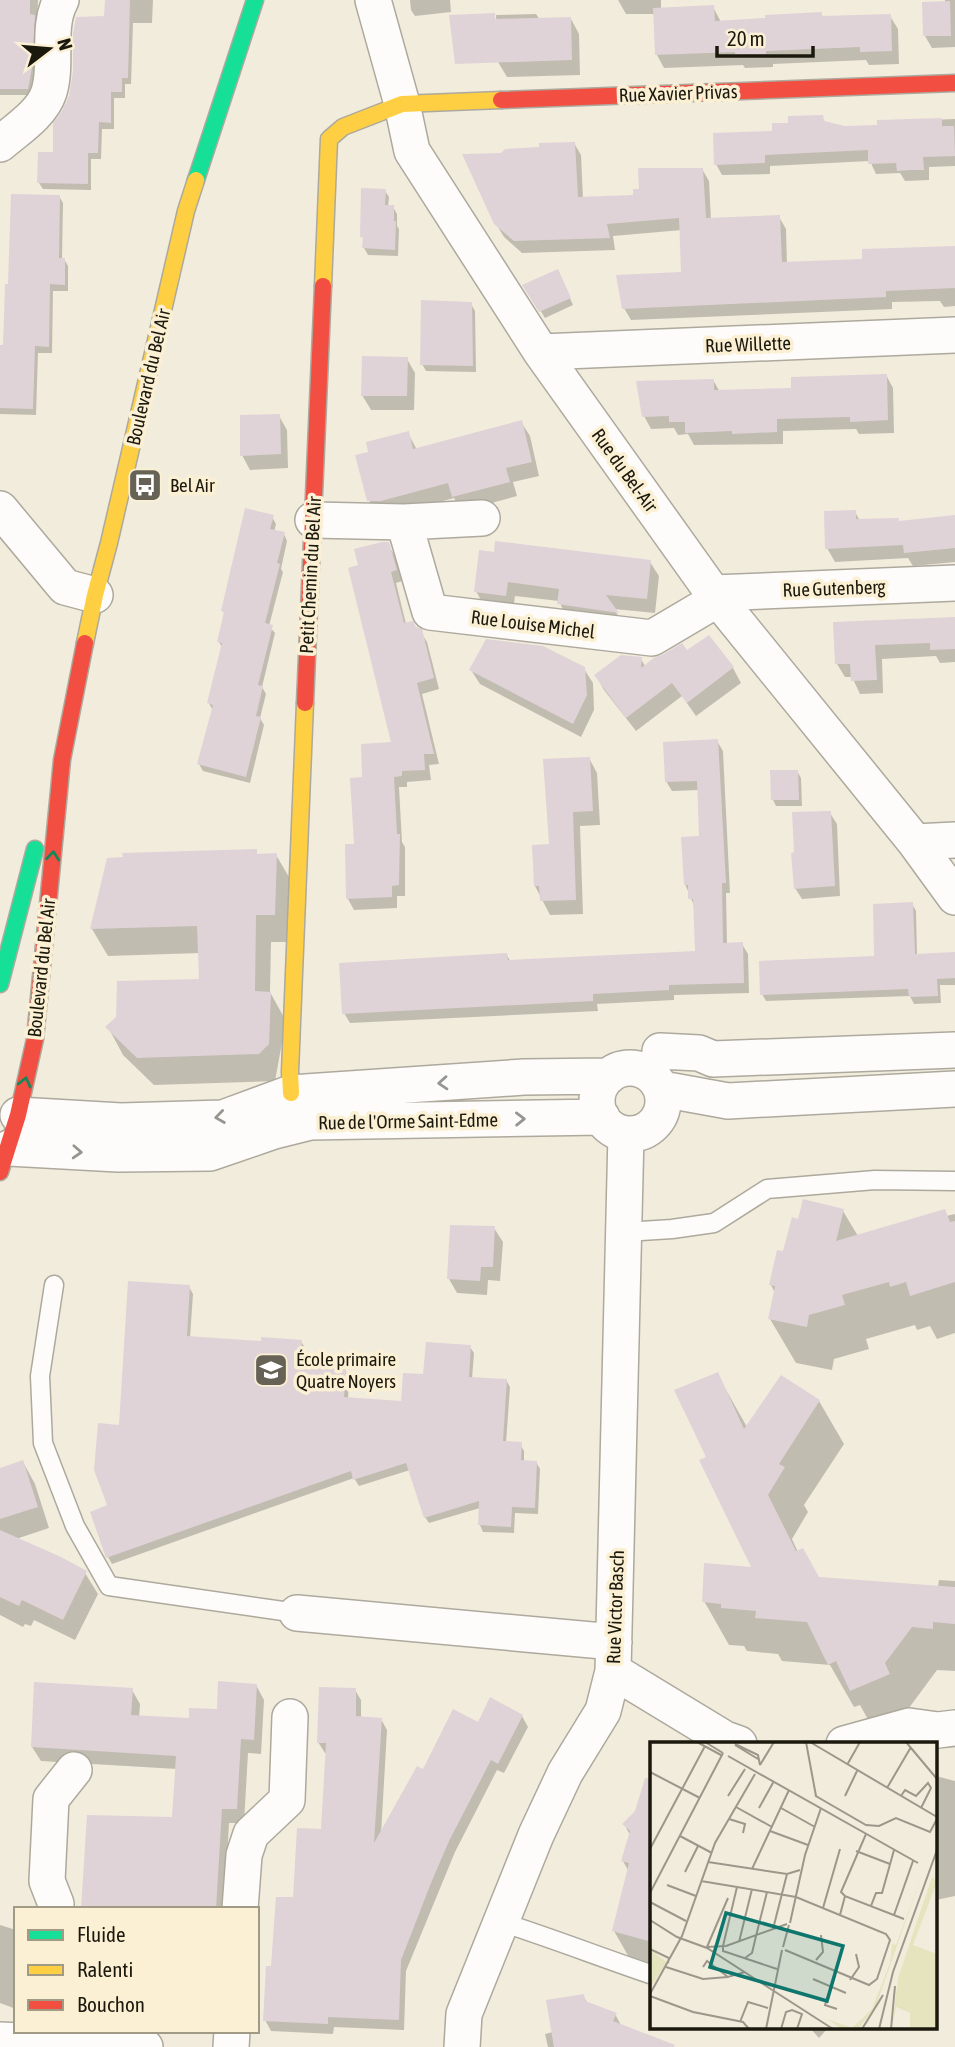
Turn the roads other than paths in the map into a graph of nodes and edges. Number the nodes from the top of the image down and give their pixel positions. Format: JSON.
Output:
{"nodes":[{"id":1,"x":61,"y":0,"type":"edge"},
{"id":2,"x":255,"y":0,"type":"edge"},
{"id":3,"x":373,"y":0,"type":"edge"},
{"id":4,"x":955,"y":83,"type":"edge"},
{"id":5,"x":402,"y":104,"type":"junction"},
{"id":6,"x":0,"y":144,"type":"edge"},
{"id":7,"x":955,"y":335,"type":"edge"},
{"id":8,"x":541,"y":352,"type":"junction"},
{"id":9,"x":0,"y":509,"type":"edge"},
{"id":10,"x":482,"y":518,"type":"dead end"},
{"id":11,"x":313,"y":520,"type":"junction"},
{"id":12,"x":404,"y":522,"type":"junction"},
{"id":13,"x":955,"y":583,"type":"edge"},
{"id":14,"x":95,"y":595,"type":"junction"},
{"id":15,"x":716,"y":596,"type":"junction"},
{"id":16,"x":62,"y":760,"type":"junction"},
{"id":17,"x":955,"y":840,"type":"edge"},
{"id":18,"x":915,"y":842,"type":"junction"},
{"id":19,"x":955,"y":897,"type":"edge"},
{"id":20,"x":0,"y":984,"type":"edge"},
{"id":21,"x":955,"y":1050,"type":"edge"},
{"id":22,"x":660,"y":1051,"type":"dead end"},
{"id":23,"x":609,"y":1076,"type":"junction"},
{"id":24,"x":662,"y":1089,"type":"junction"},
{"id":25,"x":955,"y":1089,"type":"edge"},
{"id":26,"x":291,"y":1093,"type":"junction"},
{"id":27,"x":728,"y":1101,"type":"junction"},
{"id":28,"x":9,"y":1115,"type":"edge"},
{"id":29,"x":627,"y":1125,"type":"junction"},
{"id":30,"x":3,"y":1156,"type":"edge"},
{"id":31,"x":955,"y":1181,"type":"edge"},
{"id":32,"x":625,"y":1231,"type":"junction"},
{"id":33,"x":54,"y":1285,"type":"dead end"},
{"id":34,"x":297,"y":1614,"type":"joint"},
{"id":35,"x":613,"y":1657,"type":"junction"},
{"id":36,"x":290,"y":1717,"type":"dead end"},
{"id":37,"x":949,"y":1732,"type":"edge"},
{"id":38,"x":733,"y":1742,"type":"edge"},
{"id":39,"x":852,"y":1742,"type":"edge"},
{"id":40,"x":74,"y":1770,"type":"dead end"},
{"id":41,"x":55,"y":1907,"type":"edge"},
{"id":42,"x":240,"y":1907,"type":"edge"},
{"id":43,"x":501,"y":1922,"type":"junction"},
{"id":44,"x":650,"y":1974,"type":"dead end"},
{"id":45,"x":50,"y":2037,"type":"edge"},
{"id":46,"x":0,"y":2040,"type":"edge"},
{"id":47,"x":145,"y":2047,"type":"edge"},
{"id":48,"x":462,"y":2047,"type":"edge"}],
"edges":[{"from":1,"to":6,"type":"street"},
{"from":2,"to":14,"type":"street","name":"Boulevard du Bel Air"},
{"from":3,"to":5,"type":"street","name":"Rue du Bel-Air"},
{"from":4,"to":5,"type":"street","name":"Rue Xavier Privas"},
{"from":5,"to":8,"type":"street","name":"Rue du Bel-Air"},
{"from":5,"to":11,"type":"street","name":"Petit Chemin du Bel Air"},
{"from":7,"to":8,"type":"street","name":"Rue Willette"},
{"from":8,"to":15,"type":"street","name":"Rue du Bel-Air"},
{"from":9,"to":14,"type":"street"},
{"from":10,"to":12,"type":"street"},
{"from":11,"to":12,"type":"street"},
{"from":11,"to":26,"type":"street","name":"Petit Chemin du Bel Air"},
{"from":12,"to":15,"type":"street","name":"Rue Louise Michel"},
{"from":13,"to":15,"type":"street","name":"Rue Gutenberg"},
{"from":14,"to":16,"type":"street","name":"Boulevard du Bel Air"},
{"from":15,"to":18,"type":"street","name":"Rue du Bel-Air"},
{"from":16,"to":20,"type":"street","name":"Boulevard du Bel Air"},
{"from":28,"to":16,"type":"street","name":"Boulevard du Bel Air","one_way":true},
{"from":17,"to":18,"type":"street"},
{"from":18,"to":19,"type":"street","name":"Rue du Bel-Air"},
{"from":21,"to":22,"type":"street"},
{"from":23,"to":24,"type":"street"},
{"from":23,"to":26,"type":"street","name":"Rue de l'Orme Saint-Edme","one_way":true},
{"from":23,"to":29,"type":"street"},
{"from":24,"to":27,"type":"street","name":"Rue de l'Orme Saint-Edme"},
{"from":24,"to":29,"type":"street"},
{"from":25,"to":27,"type":"street","name":"Rue de l'Orme Saint-Edme"},
{"from":26,"to":28,"type":"street","name":"Rue de l'Orme Saint-Edme","one_way":true},
{"from":27,"to":29,"type":"street","name":"Rue de l'Orme Saint-Edme"},
{"from":28,"to":30,"type":"street","name":"Boulevard du Bel Air"},
{"from":30,"to":29,"type":"street","name":"Rue de l'Orme Saint-Edme","one_way":true},
{"from":29,"to":32,"type":"street","name":"Rue Victor Basch"},
{"from":31,"to":32,"type":"lane"},
{"from":32,"to":35,"type":"street","name":"Rue Victor Basch"},
{"from":33,"to":34,"type":"lane"},
{"from":34,"to":35,"type":"street"},
{"from":35,"to":38,"type":"street"},
{"from":35,"to":43,"type":"street","name":"Rue Victor Basch"},
{"from":36,"to":42,"type":"street"},
{"from":37,"to":39,"type":"street"},
{"from":40,"to":41,"type":"street"},
{"from":43,"to":44,"type":"lane"},
{"from":43,"to":48,"type":"street","name":"Rue Victor Basch"},
{"from":45,"to":46,"type":"street"},
{"from":45,"to":47,"type":"street"}]}
